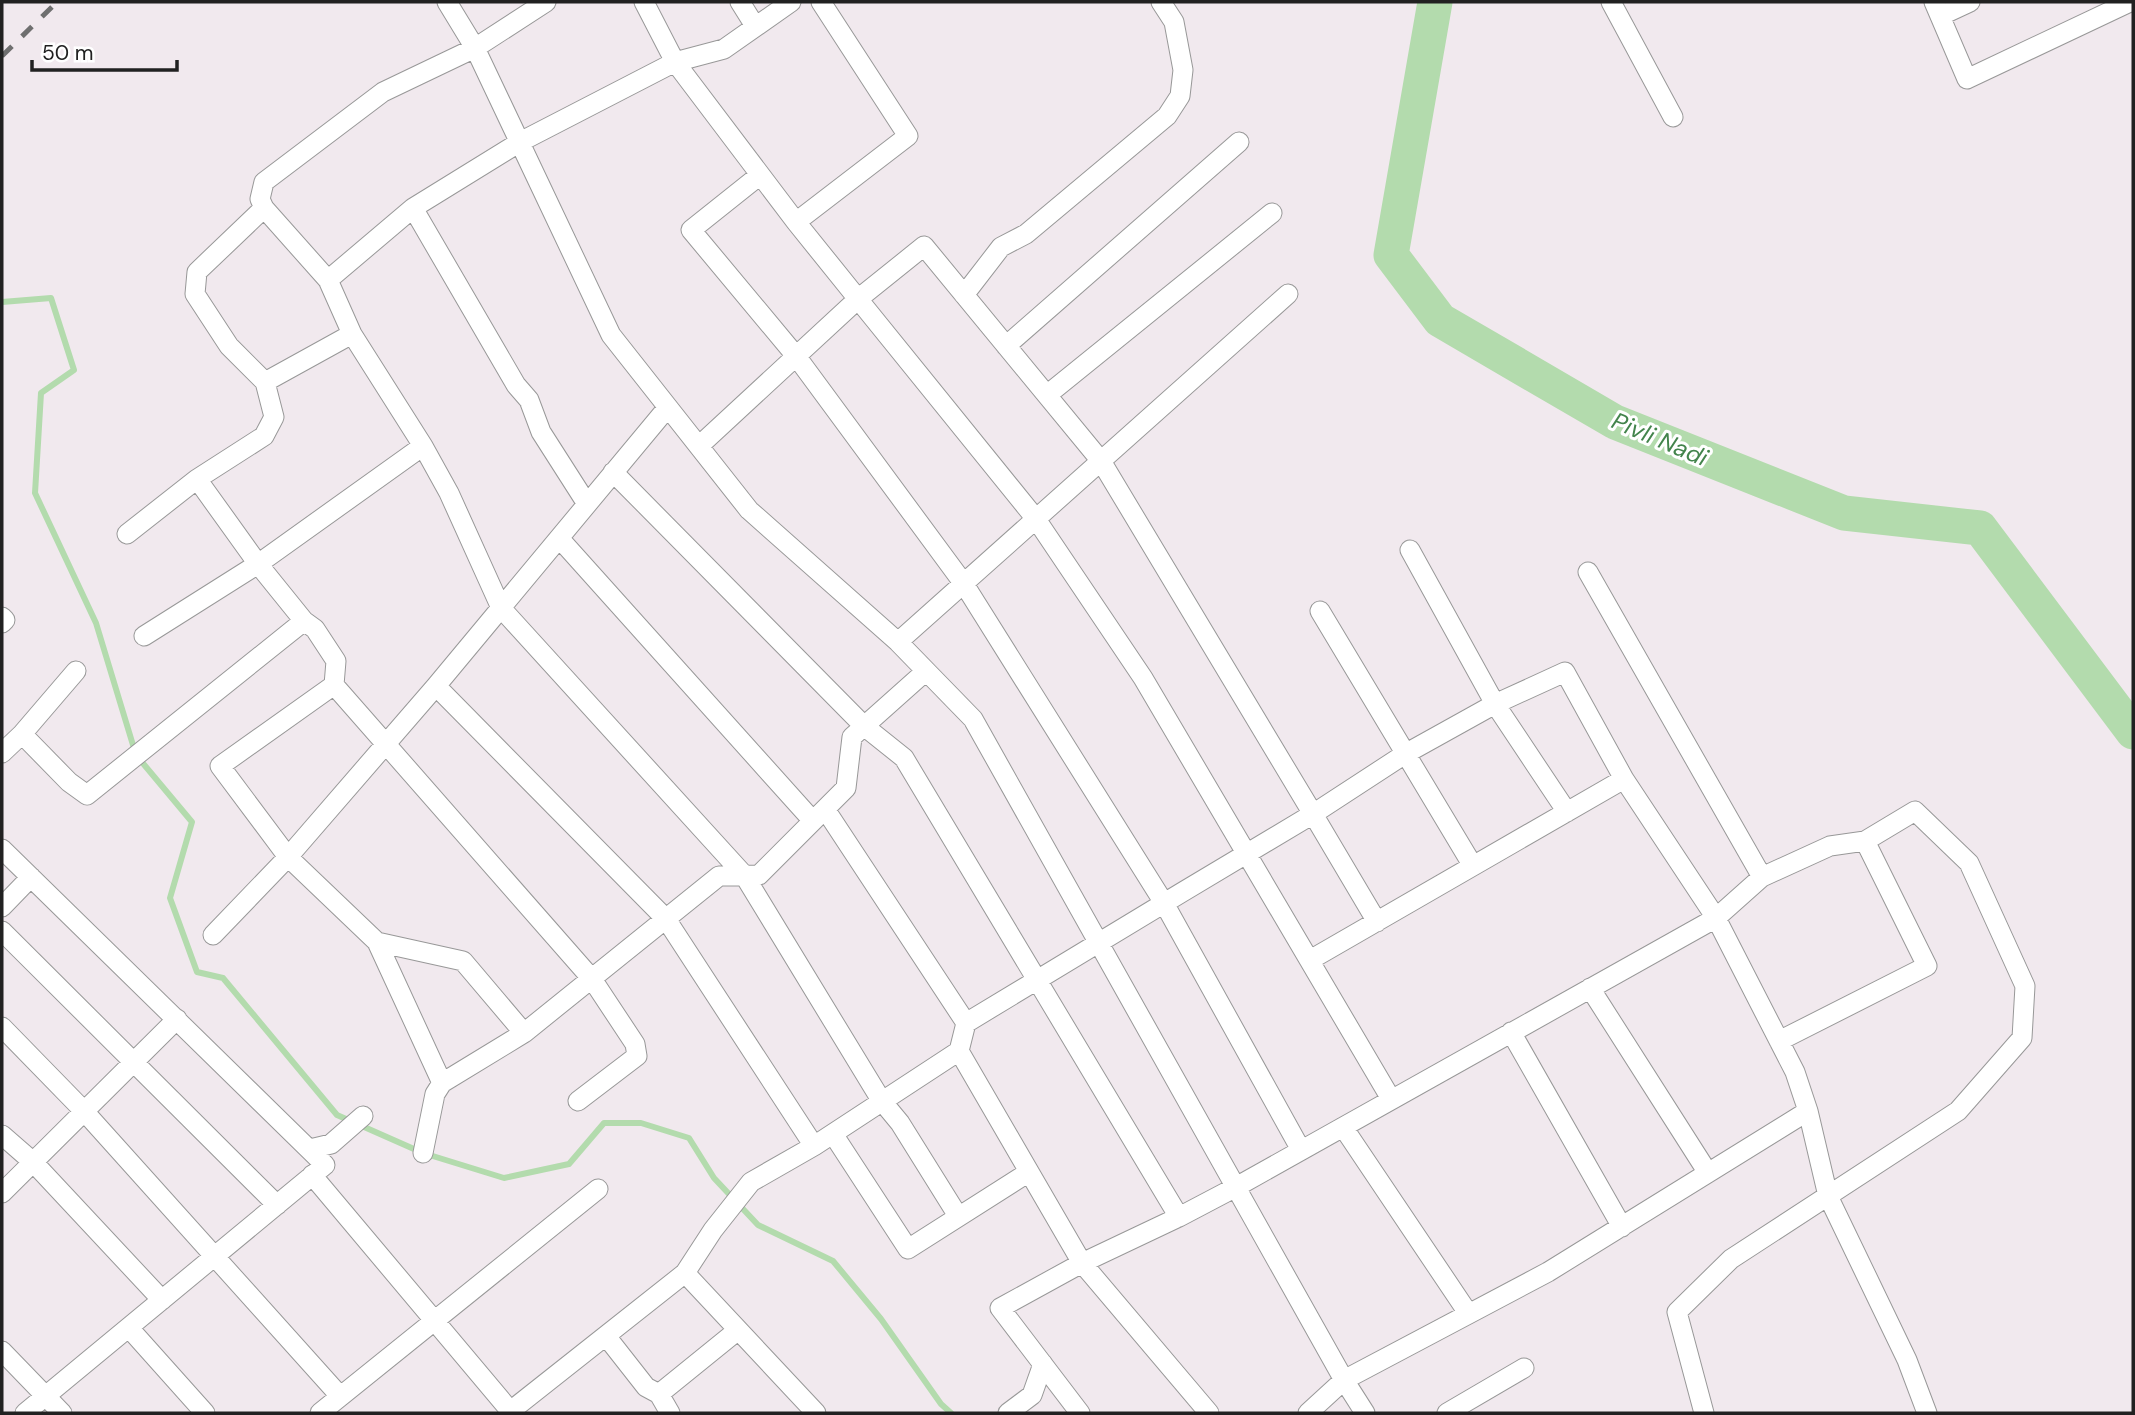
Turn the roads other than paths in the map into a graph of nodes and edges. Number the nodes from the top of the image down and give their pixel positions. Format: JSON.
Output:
{"nodes":[{"id":1,"x":447,"y":2,"type":"edge"},
{"id":2,"x":546,"y":2,"type":"edge"},
{"id":3,"x":645,"y":2,"type":"edge"},
{"id":4,"x":740,"y":2,"type":"edge"},
{"id":5,"x":791,"y":2,"type":"edge"},
{"id":6,"x":821,"y":2,"type":"edge"},
{"id":7,"x":1161,"y":2,"type":"edge"},
{"id":8,"x":1611,"y":2,"type":"edge"},
{"id":9,"x":1970,"y":2,"type":"edge"},
{"id":10,"x":2130,"y":2,"type":"edge"},
{"id":11,"x":1937,"y":9,"type":"edge"},
{"id":12,"x":755,"y":26,"type":"junction"},
{"id":13,"x":475,"y":48,"type":"junction"},
{"id":14,"x":675,"y":62,"type":"junction"},
{"id":15,"x":1673,"y":117,"type":"dead end"},
{"id":16,"x":520,"y":142,"type":"junction"},
{"id":17,"x":1239,"y":142,"type":"dead end"},
{"id":18,"x":760,"y":174,"type":"junction"},
{"id":19,"x":264,"y":208,"type":"junction"},
{"id":20,"x":413,"y":208,"type":"junction"},
{"id":21,"x":1272,"y":213,"type":"dead end"},
{"id":22,"x":796,"y":222,"type":"junction"},
{"id":23,"x":328,"y":279,"type":"junction"},
{"id":24,"x":1288,"y":294,"type":"dead end"},
{"id":25,"x":964,"y":295,"type":"junction"},
{"id":26,"x":858,"y":299,"type":"junction"},
{"id":27,"x":352,"y":334,"type":"junction"},
{"id":28,"x":1006,"y":346,"type":"junction"},
{"id":29,"x":796,"y":356,"type":"junction"},
{"id":30,"x":265,"y":382,"type":"junction"},
{"id":31,"x":1047,"y":395,"type":"junction"},
{"id":32,"x":668,"y":407,"type":"junction"},
{"id":33,"x":424,"y":446,"type":"junction"},
{"id":34,"x":698,"y":446,"type":"junction"},
{"id":35,"x":1101,"y":461,"type":"junction"},
{"id":36,"x":613,"y":472,"type":"junction"},
{"id":37,"x":197,"y":479,"type":"junction"},
{"id":38,"x":587,"y":504,"type":"junction"},
{"id":39,"x":1036,"y":519,"type":"junction"},
{"id":40,"x":127,"y":534,"type":"dead end"},
{"id":41,"x":558,"y":538,"type":"junction"},
{"id":42,"x":1410,"y":550,"type":"dead end"},
{"id":43,"x":258,"y":564,"type":"junction"},
{"id":44,"x":1588,"y":572,"type":"dead end"},
{"id":45,"x":964,"y":584,"type":"junction"},
{"id":46,"x":500,"y":608,"type":"junction"},
{"id":47,"x":1320,"y":611,"type":"dead end"},
{"id":48,"x":2,"y":617,"type":"edge"},
{"id":49,"x":304,"y":621,"type":"junction"},
{"id":50,"x":2,"y":624,"type":"edge"},
{"id":51,"x":144,"y":636,"type":"dead end"},
{"id":52,"x":898,"y":642,"type":"junction"},
{"id":53,"x":76,"y":671,"type":"dead end"},
{"id":54,"x":926,"y":671,"type":"junction"},
{"id":55,"x":334,"y":685,"type":"junction"},
{"id":56,"x":436,"y":686,"type":"junction"},
{"id":57,"x":1495,"y":704,"type":"junction"},
{"id":58,"x":864,"y":726,"type":"junction"},
{"id":59,"x":22,"y":734,"type":"junction"},
{"id":60,"x":384,"y":744,"type":"junction"},
{"id":61,"x":2,"y":753,"type":"edge"},
{"id":62,"x":1405,"y":754,"type":"junction"},
{"id":63,"x":1624,"y":779,"type":"junction"},
{"id":64,"x":1567,"y":812,"type":"junction"},
{"id":65,"x":1313,"y":814,"type":"junction"},
{"id":66,"x":819,"y":815,"type":"junction"},
{"id":67,"x":1865,"y":841,"type":"junction"},
{"id":68,"x":2,"y":849,"type":"edge"},
{"id":69,"x":1248,"y":853,"type":"junction"},
{"id":70,"x":288,"y":856,"type":"junction"},
{"id":71,"x":1473,"y":866,"type":"junction"},
{"id":72,"x":744,"y":875,"type":"junction"},
{"id":73,"x":31,"y":877,"type":"junction"},
{"id":74,"x":1762,"y":877,"type":"junction"},
{"id":75,"x":1164,"y":903,"type":"junction"},
{"id":76,"x":2,"y":907,"type":"edge"},
{"id":77,"x":1716,"y":918,"type":"junction"},
{"id":78,"x":666,"y":919,"type":"junction"},
{"id":79,"x":1377,"y":922,"type":"junction"},
{"id":80,"x":2,"y":931,"type":"edge"},
{"id":81,"x":213,"y":935,"type":"dead end"},
{"id":82,"x":377,"y":942,"type":"junction"},
{"id":83,"x":1099,"y":942,"type":"junction"},
{"id":84,"x":1310,"y":960,"type":"junction"},
{"id":85,"x":592,"y":979,"type":"junction"},
{"id":86,"x":1038,"y":979,"type":"junction"},
{"id":87,"x":1590,"y":988,"type":"junction"},
{"id":88,"x":177,"y":1019,"type":"junction"},
{"id":89,"x":965,"y":1023,"type":"junction"},
{"id":90,"x":2,"y":1027,"type":"edge"},
{"id":91,"x":1511,"y":1032,"type":"junction"},
{"id":92,"x":524,"y":1033,"type":"junction"},
{"id":93,"x":1779,"y":1041,"type":"junction"},
{"id":94,"x":959,"y":1051,"type":"junction"},
{"id":95,"x":133,"y":1062,"type":"junction"},
{"id":96,"x":442,"y":1083,"type":"junction"},
{"id":97,"x":1391,"y":1099,"type":"junction"},
{"id":98,"x":881,"y":1100,"type":"junction"},
{"id":99,"x":578,"y":1101,"type":"dead end"},
{"id":100,"x":83,"y":1110,"type":"junction"},
{"id":101,"x":1808,"y":1111,"type":"junction"},
{"id":102,"x":363,"y":1115,"type":"dead end"},
{"id":103,"x":1343,"y":1127,"type":"junction"},
{"id":104,"x":833,"y":1134,"type":"junction"},
{"id":105,"x":2,"y":1135,"type":"edge"},
{"id":106,"x":814,"y":1146,"type":"junction"},
{"id":107,"x":310,"y":1150,"type":"junction"},
{"id":108,"x":1301,"y":1150,"type":"junction"},
{"id":109,"x":423,"y":1153,"type":"dead end"},
{"id":110,"x":33,"y":1162,"type":"junction"},
{"id":111,"x":1029,"y":1172,"type":"junction"},
{"id":112,"x":1708,"y":1173,"type":"junction"},
{"id":113,"x":313,"y":1175,"type":"junction"},
{"id":114,"x":1236,"y":1186,"type":"junction"},
{"id":115,"x":598,"y":1189,"type":"dead end"},
{"id":116,"x":2,"y":1193,"type":"edge"},
{"id":117,"x":1828,"y":1196,"type":"junction"},
{"id":118,"x":277,"y":1205,"type":"junction"},
{"id":119,"x":958,"y":1216,"type":"junction"},
{"id":120,"x":1179,"y":1217,"type":"junction"},
{"id":121,"x":1622,"y":1227,"type":"junction"},
{"id":122,"x":214,"y":1257,"type":"junction"},
{"id":123,"x":1082,"y":1263,"type":"junction"},
{"id":124,"x":685,"y":1273,"type":"junction"},
{"id":125,"x":162,"y":1300,"type":"junction"},
{"id":126,"x":1468,"y":1313,"type":"junction"},
{"id":127,"x":434,"y":1321,"type":"junction"},
{"id":128,"x":129,"y":1328,"type":"junction"},
{"id":129,"x":738,"y":1330,"type":"junction"},
{"id":130,"x":606,"y":1335,"type":"junction"},
{"id":131,"x":2,"y":1351,"type":"edge"},
{"id":132,"x":1043,"y":1363,"type":"junction"},
{"id":133,"x":1524,"y":1368,"type":"dead end"},
{"id":134,"x":1344,"y":1380,"type":"junction"},
{"id":135,"x":659,"y":1394,"type":"junction"},
{"id":136,"x":47,"y":1395,"type":"junction"},
{"id":137,"x":340,"y":1396,"type":"junction"},
{"id":138,"x":25,"y":1413,"type":"edge"},
{"id":139,"x":62,"y":1413,"type":"edge"},
{"id":140,"x":205,"y":1413,"type":"edge"},
{"id":141,"x":320,"y":1413,"type":"edge"},
{"id":142,"x":510,"y":1413,"type":"edge"},
{"id":143,"x":670,"y":1413,"type":"edge"},
{"id":144,"x":816,"y":1413,"type":"edge"},
{"id":145,"x":1007,"y":1413,"type":"edge"},
{"id":146,"x":1080,"y":1413,"type":"edge"},
{"id":147,"x":1209,"y":1413,"type":"edge"},
{"id":148,"x":1308,"y":1413,"type":"edge"},
{"id":149,"x":1365,"y":1413,"type":"edge"},
{"id":150,"x":1447,"y":1413,"type":"edge"},
{"id":151,"x":1704,"y":1413,"type":"edge"},
{"id":152,"x":1927,"y":1413,"type":"edge"}],
"edges":[{"from":1,"to":13,"type":"street"},
{"from":2,"to":13,"type":"street"},
{"from":3,"to":14,"type":"street"},
{"from":4,"to":12,"type":"street"},
{"from":5,"to":12,"type":"street"},
{"from":6,"to":22,"type":"street"},
{"from":7,"to":25,"type":"street"},
{"from":8,"to":15,"type":"street"},
{"from":9,"to":11,"type":"street"},
{"from":10,"to":11,"type":"street"},
{"from":12,"to":14,"type":"street"},
{"from":13,"to":16,"type":"street"},
{"from":13,"to":19,"type":"street"},
{"from":14,"to":16,"type":"street"},
{"from":14,"to":18,"type":"street"},
{"from":16,"to":20,"type":"street"},
{"from":16,"to":32,"type":"street"},
{"from":17,"to":28,"type":"street"},
{"from":18,"to":22,"type":"street"},
{"from":18,"to":29,"type":"street"},
{"from":19,"to":23,"type":"street"},
{"from":19,"to":30,"type":"street"},
{"from":20,"to":23,"type":"street"},
{"from":20,"to":38,"type":"street"},
{"from":21,"to":31,"type":"street"},
{"from":22,"to":26,"type":"street"},
{"from":23,"to":27,"type":"street"},
{"from":24,"to":35,"type":"street"},
{"from":25,"to":26,"type":"street"},
{"from":25,"to":28,"type":"street"},
{"from":26,"to":29,"type":"street"},
{"from":26,"to":39,"type":"street"},
{"from":27,"to":30,"type":"street"},
{"from":27,"to":33,"type":"street"},
{"from":28,"to":31,"type":"street"},
{"from":29,"to":34,"type":"street"},
{"from":29,"to":45,"type":"street"},
{"from":30,"to":37,"type":"street"},
{"from":31,"to":35,"type":"street"},
{"from":32,"to":34,"type":"street"},
{"from":32,"to":36,"type":"street"},
{"from":33,"to":43,"type":"street"},
{"from":33,"to":46,"type":"street"},
{"from":34,"to":52,"type":"street"},
{"from":35,"to":39,"type":"street"},
{"from":35,"to":65,"type":"street"},
{"from":36,"to":38,"type":"street"},
{"from":36,"to":58,"type":"street"},
{"from":37,"to":40,"type":"street"},
{"from":37,"to":43,"type":"street"},
{"from":38,"to":41,"type":"street"},
{"from":39,"to":45,"type":"street"},
{"from":39,"to":69,"type":"street"},
{"from":41,"to":46,"type":"street"},
{"from":41,"to":66,"type":"street"},
{"from":42,"to":57,"type":"street"},
{"from":43,"to":49,"type":"street"},
{"from":43,"to":51,"type":"street"},
{"from":44,"to":74,"type":"street"},
{"from":45,"to":52,"type":"street"},
{"from":45,"to":75,"type":"street"},
{"from":46,"to":56,"type":"street"},
{"from":46,"to":72,"type":"street"},
{"from":47,"to":62,"type":"street"},
{"from":48,"to":50,"type":"street"},
{"from":49,"to":55,"type":"street"},
{"from":49,"to":59,"type":"street"},
{"from":52,"to":54,"type":"street"},
{"from":53,"to":59,"type":"street"},
{"from":54,"to":58,"type":"street"},
{"from":54,"to":83,"type":"street"},
{"from":55,"to":60,"type":"street"},
{"from":55,"to":70,"type":"street"},
{"from":56,"to":60,"type":"street"},
{"from":56,"to":78,"type":"street"},
{"from":57,"to":62,"type":"street"},
{"from":57,"to":63,"type":"street"},
{"from":57,"to":64,"type":"street"},
{"from":58,"to":66,"type":"street"},
{"from":58,"to":86,"type":"street"},
{"from":59,"to":61,"type":"street"},
{"from":60,"to":70,"type":"street"},
{"from":60,"to":85,"type":"street"},
{"from":62,"to":65,"type":"street"},
{"from":62,"to":71,"type":"street"},
{"from":63,"to":64,"type":"street"},
{"from":63,"to":77,"type":"street"},
{"from":64,"to":71,"type":"street"},
{"from":65,"to":69,"type":"street"},
{"from":65,"to":79,"type":"street"},
{"from":66,"to":72,"type":"street"},
{"from":66,"to":89,"type":"street"},
{"from":67,"to":74,"type":"street"},
{"from":67,"to":93,"type":"street"},
{"from":67,"to":117,"type":"street"},
{"from":68,"to":73,"type":"street"},
{"from":69,"to":75,"type":"street"},
{"from":69,"to":84,"type":"street"},
{"from":70,"to":81,"type":"street"},
{"from":70,"to":82,"type":"street"},
{"from":71,"to":79,"type":"street"},
{"from":72,"to":78,"type":"street"},
{"from":72,"to":98,"type":"street"},
{"from":73,"to":76,"type":"street"},
{"from":73,"to":88,"type":"street"},
{"from":74,"to":77,"type":"street"},
{"from":75,"to":83,"type":"street"},
{"from":75,"to":108,"type":"street"},
{"from":77,"to":87,"type":"street"},
{"from":77,"to":93,"type":"street"},
{"from":78,"to":85,"type":"street"},
{"from":78,"to":106,"type":"street"},
{"from":79,"to":84,"type":"street"},
{"from":80,"to":95,"type":"street"},
{"from":82,"to":92,"type":"street"},
{"from":82,"to":96,"type":"street"},
{"from":83,"to":86,"type":"street"},
{"from":83,"to":114,"type":"street"},
{"from":84,"to":97,"type":"street"},
{"from":85,"to":92,"type":"street"},
{"from":85,"to":99,"type":"street"},
{"from":86,"to":89,"type":"street"},
{"from":86,"to":120,"type":"street"},
{"from":87,"to":91,"type":"street"},
{"from":87,"to":112,"type":"street"},
{"from":88,"to":95,"type":"street"},
{"from":88,"to":107,"type":"street"},
{"from":89,"to":94,"type":"street"},
{"from":90,"to":100,"type":"street"},
{"from":91,"to":97,"type":"street"},
{"from":91,"to":121,"type":"street"},
{"from":92,"to":96,"type":"street"},
{"from":93,"to":101,"type":"street"},
{"from":94,"to":98,"type":"street"},
{"from":94,"to":111,"type":"street"},
{"from":95,"to":100,"type":"street"},
{"from":95,"to":118,"type":"street"},
{"from":96,"to":109,"type":"street"},
{"from":97,"to":103,"type":"street"},
{"from":98,"to":104,"type":"street"},
{"from":98,"to":119,"type":"street"},
{"from":100,"to":110,"type":"street"},
{"from":100,"to":122,"type":"street"},
{"from":101,"to":112,"type":"street"},
{"from":101,"to":117,"type":"street"},
{"from":102,"to":107,"type":"street"},
{"from":103,"to":108,"type":"street"},
{"from":103,"to":126,"type":"street"},
{"from":104,"to":106,"type":"street"},
{"from":104,"to":119,"type":"street"},
{"from":105,"to":110,"type":"street"},
{"from":106,"to":124,"type":"street"},
{"from":107,"to":113,"type":"street"},
{"from":108,"to":114,"type":"street"},
{"from":110,"to":116,"type":"street"},
{"from":110,"to":125,"type":"street"},
{"from":111,"to":119,"type":"street"},
{"from":111,"to":123,"type":"street"},
{"from":112,"to":121,"type":"street"},
{"from":113,"to":118,"type":"street"},
{"from":113,"to":127,"type":"street"},
{"from":114,"to":120,"type":"street"},
{"from":114,"to":134,"type":"street"},
{"from":115,"to":127,"type":"street"},
{"from":117,"to":151,"type":"street"},
{"from":117,"to":152,"type":"street"},
{"from":118,"to":122,"type":"street"},
{"from":120,"to":123,"type":"street"},
{"from":121,"to":126,"type":"street"},
{"from":122,"to":125,"type":"street"},
{"from":122,"to":137,"type":"street"},
{"from":123,"to":132,"type":"street"},
{"from":123,"to":147,"type":"street"},
{"from":124,"to":129,"type":"street"},
{"from":124,"to":130,"type":"street"},
{"from":125,"to":128,"type":"street"},
{"from":126,"to":134,"type":"street"},
{"from":127,"to":137,"type":"street"},
{"from":127,"to":142,"type":"street"},
{"from":128,"to":136,"type":"street"},
{"from":128,"to":140,"type":"street"},
{"from":129,"to":135,"type":"street"},
{"from":129,"to":144,"type":"street"},
{"from":130,"to":135,"type":"street"},
{"from":130,"to":142,"type":"street"},
{"from":131,"to":136,"type":"street"},
{"from":132,"to":145,"type":"street"},
{"from":132,"to":146,"type":"street"},
{"from":133,"to":150,"type":"street"},
{"from":134,"to":148,"type":"street"},
{"from":134,"to":149,"type":"street"},
{"from":135,"to":143,"type":"street"},
{"from":136,"to":138,"type":"street"},
{"from":136,"to":139,"type":"street"},
{"from":137,"to":141,"type":"street"}]}
